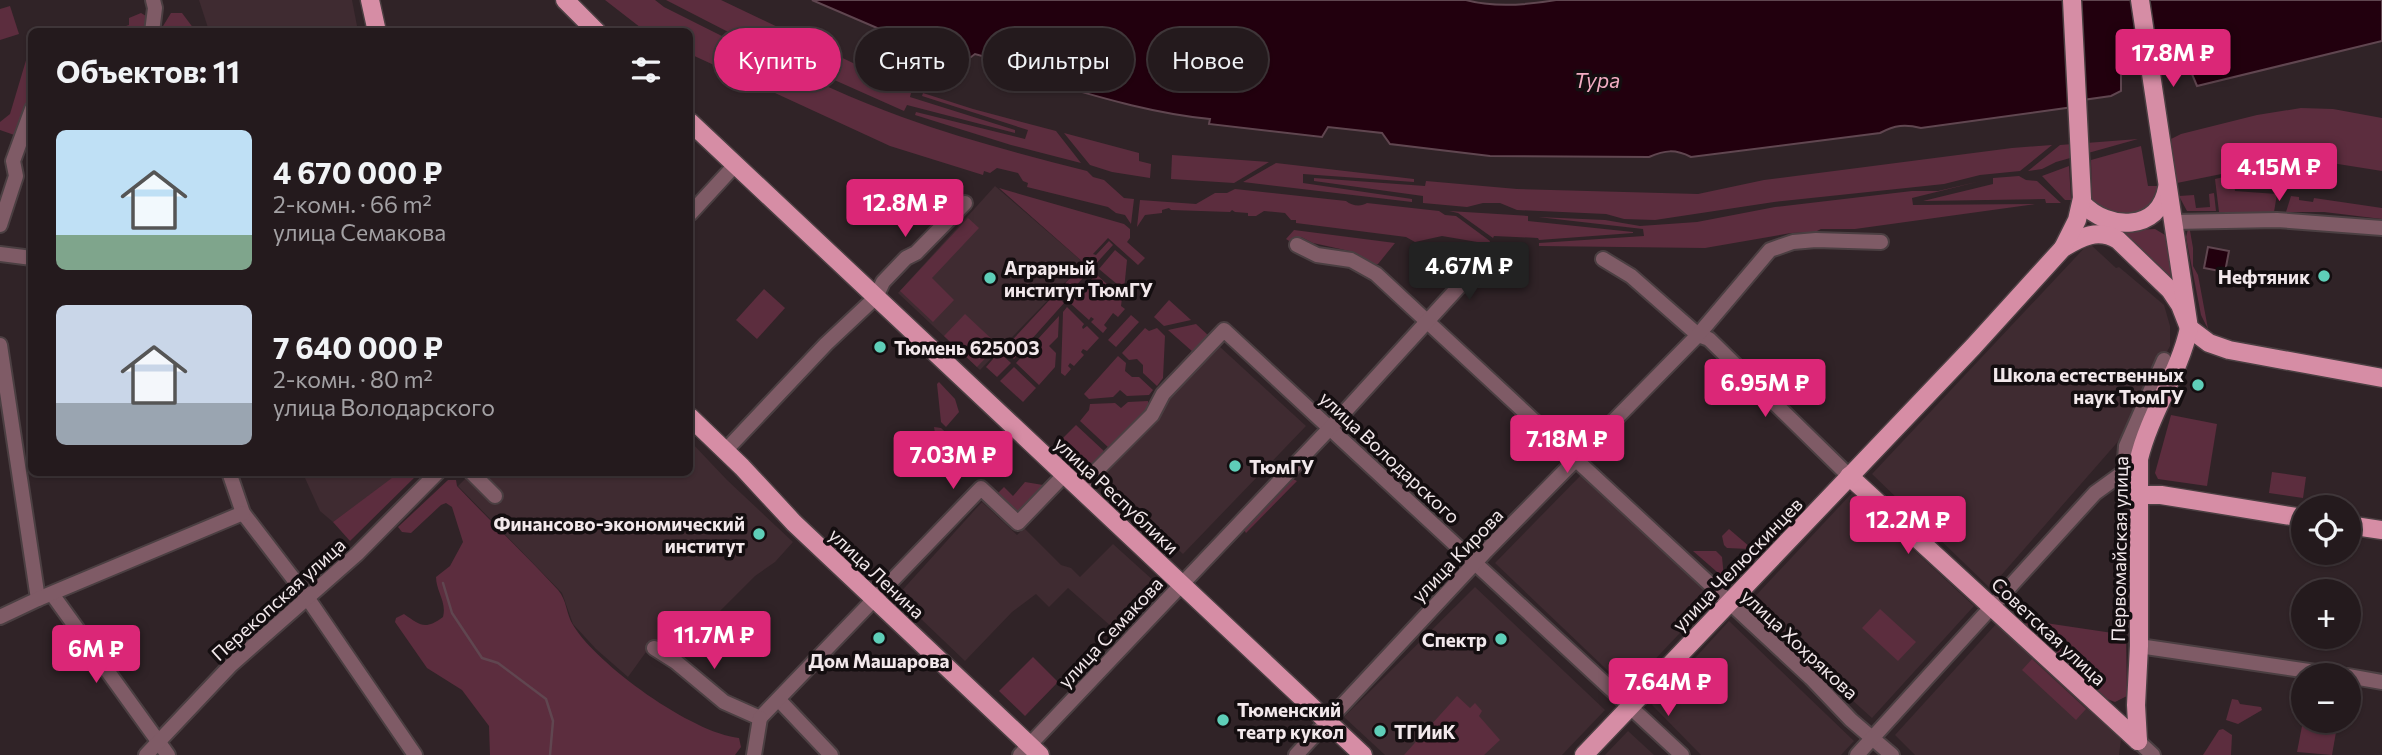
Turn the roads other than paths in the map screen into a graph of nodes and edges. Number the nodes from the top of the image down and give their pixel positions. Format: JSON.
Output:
{"nodes":[{"id":1,"x":153,"y":0,"type":"edge"},
{"id":2,"x":370,"y":0,"type":"edge"},
{"id":3,"x":565,"y":0,"type":"edge"},
{"id":4,"x":2072,"y":0,"type":"edge"},
{"id":5,"x":2140,"y":0,"type":"edge"},
{"id":6,"x":154,"y":28,"type":"edge"},
{"id":7,"x":376,"y":28,"type":"edge"},
{"id":8,"x":593,"y":28,"type":"edge"},
{"id":9,"x":28,"y":120,"type":"edge"},
{"id":10,"x":693,"y":125,"type":"edge"},
{"id":11,"x":736,"y":164,"type":"junction"},
{"id":12,"x":2168,"y":184,"type":"junction"},
{"id":13,"x":2082,"y":200,"type":"junction"},
{"id":14,"x":965,"y":203,"type":"dead end"},
{"id":15,"x":693,"y":211,"type":"edge"},
{"id":16,"x":2174,"y":222,"type":"junction"},
{"id":17,"x":0,"y":225,"type":"edge"},
{"id":18,"x":2382,"y":228,"type":"edge"},
{"id":19,"x":1881,"y":242,"type":"dead end"},
{"id":20,"x":1297,"y":245,"type":"dead end"},
{"id":21,"x":2063,"y":248,"type":"junction"},
{"id":22,"x":0,"y":254,"type":"edge"},
{"id":23,"x":28,"y":258,"type":"edge"},
{"id":24,"x":1485,"y":258,"type":"dead end"},
{"id":25,"x":1603,"y":259,"type":"dead end"},
{"id":26,"x":876,"y":296,"type":"junction"},
{"id":27,"x":1427,"y":322,"type":"junction"},
{"id":28,"x":2189,"y":328,"type":"junction"},
{"id":29,"x":1698,"y":335,"type":"junction"},
{"id":30,"x":0,"y":345,"type":"edge"},
{"id":31,"x":2164,"y":360,"type":"dead end"},
{"id":32,"x":2382,"y":378,"type":"edge"},
{"id":33,"x":693,"y":420,"type":"edge"},
{"id":34,"x":1330,"y":428,"type":"junction"},
{"id":35,"x":725,"y":451,"type":"junction"},
{"id":36,"x":1577,"y":460,"type":"junction"},
{"id":37,"x":1064,"y":475,"type":"junction"},
{"id":38,"x":230,"y":476,"type":"edge"},
{"id":39,"x":434,"y":476,"type":"edge"},
{"id":40,"x":475,"y":476,"type":"edge"},
{"id":41,"x":1849,"y":477,"type":"junction"},
{"id":42,"x":1079,"y":488,"type":"junction"},
{"id":43,"x":2138,"y":495,"type":"junction"},
{"id":44,"x":495,"y":496,"type":"dead end"},
{"id":45,"x":243,"y":513,"type":"junction"},
{"id":46,"x":2291,"y":516,"type":"edge"},
{"id":47,"x":2361,"y":527,"type":"edge"},
{"id":48,"x":2382,"y":530,"type":"edge"},
{"id":49,"x":1475,"y":562,"type":"junction"},
{"id":50,"x":1181,"y":585,"type":"junction"},
{"id":51,"x":45,"y":596,"type":"junction"},
{"id":52,"x":874,"y":597,"type":"junction"},
{"id":53,"x":308,"y":600,"type":"junction"},
{"id":54,"x":1729,"y":603,"type":"junction"},
{"id":55,"x":1993,"y":607,"type":"junction"},
{"id":56,"x":0,"y":617,"type":"edge"},
{"id":57,"x":2139,"y":646,"type":"junction"},
{"id":58,"x":654,"y":648,"type":"dead end"},
{"id":59,"x":2291,"y":668,"type":"edge"},
{"id":60,"x":2361,"y":678,"type":"edge"},
{"id":61,"x":2382,"y":682,"type":"edge"},
{"id":62,"x":779,"y":700,"type":"junction"},
{"id":63,"x":2136,"y":705,"type":"junction"},
{"id":64,"x":1630,"y":706,"type":"junction"},
{"id":65,"x":2105,"y":712,"type":"junction"},
{"id":66,"x":760,"y":719,"type":"junction"},
{"id":67,"x":1328,"y":722,"type":"junction"},
{"id":68,"x":1873,"y":738,"type":"junction"},
{"id":69,"x":158,"y":742,"type":"junction"},
{"id":70,"x":2138,"y":748,"type":"edge"},
{"id":71,"x":1030,"y":752,"type":"edge"},
{"id":72,"x":146,"y":755,"type":"edge"},
{"id":73,"x":168,"y":755,"type":"edge"},
{"id":74,"x":415,"y":755,"type":"edge"},
{"id":75,"x":754,"y":755,"type":"edge"},
{"id":76,"x":831,"y":755,"type":"edge"},
{"id":77,"x":1296,"y":755,"type":"edge"},
{"id":78,"x":1363,"y":755,"type":"edge"},
{"id":79,"x":1584,"y":755,"type":"edge"},
{"id":80,"x":1682,"y":755,"type":"edge"},
{"id":81,"x":1857,"y":755,"type":"edge"},
{"id":82,"x":1892,"y":755,"type":"edge"},
{"id":83,"x":2153,"y":755,"type":"edge"}],
"edges":[{"from":1,"to":6,"type":"street"},
{"from":2,"to":7,"type":"main road"},
{"from":3,"to":8,"type":"main road"},
{"from":4,"to":13,"type":"main road"},
{"from":5,"to":12,"type":"main road"},
{"from":9,"to":17,"type":"street"},
{"from":10,"to":11,"type":"main road","name":"улица Республики"},
{"from":11,"to":15,"type":"street"},
{"from":11,"to":26,"type":"main road","name":"улица Республики"},
{"from":12,"to":13,"type":"main road"},
{"from":12,"to":16,"type":"main road"},
{"from":13,"to":21,"type":"main road"},
{"from":14,"to":26,"type":"street"},
{"from":16,"to":18,"type":"street"},
{"from":16,"to":28,"type":"main road"},
{"from":19,"to":29,"type":"street","name":"улица Кирова"},
{"from":20,"to":27,"type":"street","name":"улица Хохрякова"},
{"from":21,"to":28,"type":"main road"},
{"from":21,"to":41,"type":"main road","name":"улица Челюскинцев"},
{"from":22,"to":23,"type":"street"},
{"from":24,"to":27,"type":"street","name":"улица Семакова"},
{"from":25,"to":29,"type":"street","name":"Советская улица"},
{"from":26,"to":35,"type":"street"},
{"from":26,"to":37,"type":"main road","name":"улица Республики"},
{"from":27,"to":34,"type":"street","name":"улица Семакова"},
{"from":27,"to":36,"type":"street","name":"улица Хохрякова"},
{"from":28,"to":32,"type":"main road"},
{"from":28,"to":43,"type":"main road","name":"Первомайская улица"},
{"from":29,"to":36,"type":"street","name":"улица Кирова"},
{"from":29,"to":41,"type":"street","name":"Советская улица"},
{"from":30,"to":51,"type":"street"},
{"from":31,"to":55,"type":"street"},
{"from":33,"to":35,"type":"main road","name":"улица Ленина"},
{"from":34,"to":42,"type":"street","name":"улица Володарского"},
{"from":34,"to":49,"type":"street","name":"улица Володарского"},
{"from":34,"to":50,"type":"street","name":"улица Семакова"},
{"from":35,"to":52,"type":"main road","name":"улица Ленина"},
{"from":36,"to":49,"type":"street","name":"улица Кирова"},
{"from":36,"to":54,"type":"street","name":"улица Хохрякова"},
{"from":37,"to":42,"type":"main road","name":"улица Республики"},
{"from":37,"to":52,"type":"street"},
{"from":38,"to":45,"type":"street"},
{"from":39,"to":53,"type":"street","name":"Перекопская улица"},
{"from":40,"to":44,"type":"street"},
{"from":41,"to":54,"type":"main road","name":"улица Челюскинцев"},
{"from":41,"to":55,"type":"main road","name":"Советская улица"},
{"from":42,"to":50,"type":"main road","name":"улица Республики"},
{"from":43,"to":46,"type":"main road"},
{"from":43,"to":57,"type":"main road","name":"Первомайская улица"},
{"from":45,"to":51,"type":"street"},
{"from":45,"to":53,"type":"street"},
{"from":47,"to":48,"type":"main road"},
{"from":49,"to":64,"type":"street","name":"улица Володарского"},
{"from":49,"to":67,"type":"street","name":"улица Кирова"},
{"from":50,"to":67,"type":"main road","name":"улица Республики"},
{"from":50,"to":71,"type":"street","name":"улица Семакова"},
{"from":51,"to":56,"type":"street"},
{"from":51,"to":69,"type":"street"},
{"from":52,"to":62,"type":"street"},
{"from":52,"to":71,"type":"main road","name":"улица Ленина"},
{"from":53,"to":69,"type":"street","name":"Перекопская улица"},
{"from":53,"to":74,"type":"street"},
{"from":54,"to":64,"type":"main road","name":"улица Челюскинцев"},
{"from":54,"to":68,"type":"street","name":"улица Хохрякова"},
{"from":55,"to":65,"type":"main road","name":"Советская улица"},
{"from":55,"to":68,"type":"street"},
{"from":57,"to":59,"type":"street"},
{"from":57,"to":63,"type":"main road","name":"Первомайская улица"},
{"from":58,"to":66,"type":"street"},
{"from":60,"to":61,"type":"street"},
{"from":62,"to":66,"type":"street"},
{"from":62,"to":76,"type":"street"},
{"from":63,"to":65,"type":"main road"},
{"from":63,"to":70,"type":"main road","name":"Первомайская улица"},
{"from":64,"to":79,"type":"main road","name":"улица Челюскинцев"},
{"from":64,"to":80,"type":"street","name":"улица Володарского"},
{"from":65,"to":70,"type":"main road","name":"Советская улица"},
{"from":66,"to":75,"type":"street"},
{"from":67,"to":77,"type":"street","name":"улица Кирова"},
{"from":67,"to":78,"type":"main road","name":"улица Республики"},
{"from":68,"to":81,"type":"street"},
{"from":68,"to":82,"type":"street","name":"улица Хохрякова"},
{"from":69,"to":72,"type":"street","name":"Перекопская улица"},
{"from":69,"to":73,"type":"street"},
{"from":70,"to":83,"type":"street","name":"Советская улица"}]}
